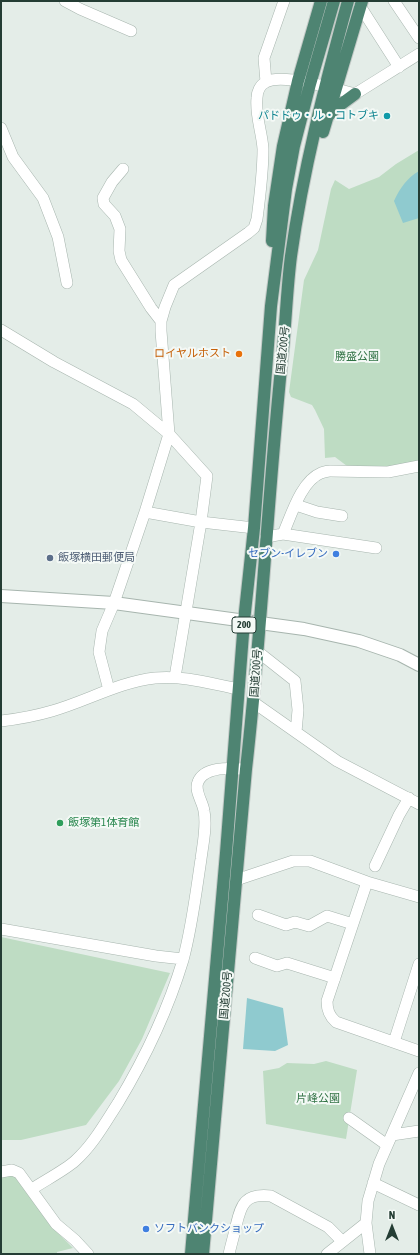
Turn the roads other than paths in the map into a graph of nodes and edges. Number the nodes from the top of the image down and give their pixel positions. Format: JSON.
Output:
{"nodes":[{"id":1,"x":66,"y":1,"type":"edge"},
{"id":2,"x":284,"y":1,"type":"edge"},
{"id":3,"x":321,"y":1,"type":"edge"},
{"id":4,"x":334,"y":1,"type":"edge"},
{"id":5,"x":348,"y":1,"type":"edge"},
{"id":6,"x":394,"y":1,"type":"edge"},
{"id":7,"x":361,"y":4,"type":"edge"},
{"id":8,"x":131,"y":31,"type":"dead end"},
{"id":9,"x":419,"y":38,"type":"edge"},
{"id":10,"x":419,"y":54,"type":"edge"},
{"id":11,"x":399,"y":67,"type":"junction"},
{"id":12,"x":266,"y":82,"type":"junction"},
{"id":13,"x":304,"y":82,"type":"junction"},
{"id":14,"x":331,"y":88,"type":"junction"},
{"id":15,"x":355,"y":94,"type":"junction"},
{"id":16,"x":326,"y":119,"type":"junction"},
{"id":17,"x":1,"y":128,"type":"edge"},
{"id":18,"x":123,"y":169,"type":"dead end"},
{"id":19,"x":67,"y":283,"type":"dead end"},
{"id":20,"x":287,"y":306,"type":"junction"},
{"id":21,"x":161,"y":322,"type":"junction"},
{"id":22,"x":1,"y":330,"type":"edge"},
{"id":23,"x":169,"y":434,"type":"junction"},
{"id":24,"x":419,"y":466,"type":"edge"},
{"id":25,"x":296,"y":505,"type":"junction"},
{"id":26,"x":145,"y":512,"type":"junction"},
{"id":27,"x":342,"y":516,"type":"dead end"},
{"id":28,"x":201,"y":522,"type":"junction"},
{"id":29,"x":254,"y":528,"type":"junction"},
{"id":30,"x":283,"y":534,"type":"junction"},
{"id":31,"x":266,"y":537,"type":"junction"},
{"id":32,"x":376,"y":548,"type":"dead end"},
{"id":33,"x":1,"y":596,"type":"edge"},
{"id":34,"x":114,"y":603,"type":"junction"},
{"id":35,"x":186,"y":613,"type":"junction"},
{"id":36,"x":244,"y":621,"type":"junction"},
{"id":37,"x":259,"y":623,"type":"junction"},
{"id":38,"x":257,"y":651,"type":"junction"},
{"id":39,"x":419,"y":665,"type":"edge"},
{"id":40,"x":175,"y":677,"type":"junction"},
{"id":41,"x":240,"y":689,"type":"junction"},
{"id":42,"x":109,"y":690,"type":"junction"},
{"id":43,"x":253,"y":702,"type":"junction"},
{"id":44,"x":1,"y":721,"type":"edge"},
{"id":45,"x":296,"y":732,"type":"junction"},
{"id":46,"x":233,"y":769,"type":"junction"},
{"id":47,"x":246,"y":769,"type":"junction"},
{"id":48,"x":414,"y":801,"type":"edge"},
{"id":49,"x":375,"y":866,"type":"dead end"},
{"id":50,"x":236,"y":880,"type":"junction"},
{"id":51,"x":367,"y":882,"type":"junction"},
{"id":52,"x":419,"y":897,"type":"edge"},
{"id":53,"x":258,"y":915,"type":"dead end"},
{"id":54,"x":353,"y":924,"type":"junction"},
{"id":55,"x":1,"y":929,"type":"edge"},
{"id":56,"x":255,"y":958,"type":"dead end"},
{"id":57,"x":183,"y":959,"type":"junction"},
{"id":58,"x":419,"y":964,"type":"edge"},
{"id":59,"x":335,"y":978,"type":"junction"},
{"id":60,"x":394,"y":1042,"type":"junction"},
{"id":61,"x":419,"y":1051,"type":"edge"},
{"id":62,"x":419,"y":1073,"type":"edge"},
{"id":63,"x":349,"y":1118,"type":"dead end"},
{"id":64,"x":419,"y":1132,"type":"edge"},
{"id":65,"x":389,"y":1140,"type":"junction"},
{"id":66,"x":1,"y":1172,"type":"edge"},
{"id":67,"x":373,"y":1183,"type":"junction"},
{"id":68,"x":32,"y":1189,"type":"junction"},
{"id":69,"x":419,"y":1205,"type":"edge"},
{"id":70,"x":366,"y":1223,"type":"junction"},
{"id":71,"x":342,"y":1241,"type":"junction"},
{"id":72,"x":88,"y":1254,"type":"edge"},
{"id":73,"x":191,"y":1254,"type":"edge"},
{"id":74,"x":203,"y":1254,"type":"edge"},
{"id":75,"x":229,"y":1254,"type":"edge"},
{"id":76,"x":327,"y":1254,"type":"edge"},
{"id":77,"x":370,"y":1254,"type":"edge"}],
"edges":[{"from":1,"to":8,"type":"street"},
{"from":2,"to":12,"type":"street"},
{"from":3,"to":13,"type":"highway"},
{"from":4,"to":13,"type":"highway","name":"国道200号","number":"200"},
{"from":5,"to":14,"type":"highway","name":"国道200号","number":"200"},
{"from":6,"to":9,"type":"street"},
{"from":7,"to":11,"type":"street"},
{"from":7,"to":14,"type":"highway"},
{"from":10,"to":11,"type":"street"},
{"from":11,"to":15,"type":"street"},
{"from":12,"to":13,"type":"street"},
{"from":12,"to":21,"type":"street"},
{"from":13,"to":14,"type":"street"},
{"from":13,"to":29,"type":"highway","name":"国道200号","number":"200"},
{"from":14,"to":15,"type":"street"},
{"from":14,"to":16,"type":"highway"},
{"from":14,"to":20,"type":"highway","name":"国道200号","number":"200"},
{"from":15,"to":16,"type":"highway"},
{"from":16,"to":20,"type":"highway"},
{"from":17,"to":19,"type":"street"},
{"from":18,"to":21,"type":"street"},
{"from":20,"to":31,"type":"highway","name":"国道200号","number":"200"},
{"from":21,"to":23,"type":"street"},
{"from":22,"to":23,"type":"street"},
{"from":23,"to":26,"type":"street"},
{"from":23,"to":28,"type":"street"},
{"from":24,"to":25,"type":"street"},
{"from":25,"to":27,"type":"street"},
{"from":25,"to":30,"type":"street"},
{"from":26,"to":28,"type":"street"},
{"from":26,"to":34,"type":"street"},
{"from":28,"to":29,"type":"street"},
{"from":28,"to":35,"type":"street"},
{"from":29,"to":36,"type":"highway","name":"国道200号","number":"200"},
{"from":30,"to":31,"type":"street"},
{"from":30,"to":32,"type":"street"},
{"from":31,"to":37,"type":"highway","name":"国道200号","number":"200"},
{"from":33,"to":34,"type":"street"},
{"from":34,"to":35,"type":"street"},
{"from":34,"to":42,"type":"street"},
{"from":35,"to":36,"type":"street"},
{"from":35,"to":40,"type":"street"},
{"from":36,"to":37,"type":"street"},
{"from":36,"to":41,"type":"highway","name":"国道200号","number":"200"},
{"from":37,"to":38,"type":"highway","name":"国道200号","number":"200"},
{"from":37,"to":39,"type":"street"},
{"from":38,"to":43,"type":"highway","name":"国道200号","number":"200"},
{"from":38,"to":45,"type":"street"},
{"from":40,"to":41,"type":"street"},
{"from":40,"to":42,"type":"street"},
{"from":41,"to":46,"type":"highway","name":"国道200号","number":"200"},
{"from":42,"to":44,"type":"street"},
{"from":43,"to":45,"type":"street"},
{"from":43,"to":47,"type":"highway","name":"国道200号","number":"200"},
{"from":45,"to":48,"type":"street"},
{"from":46,"to":47,"type":"street"},
{"from":46,"to":57,"type":"street"},
{"from":46,"to":73,"type":"highway","name":"国道200号","number":"200"},
{"from":47,"to":50,"type":"highway","name":"国道200号","number":"200"},
{"from":48,"to":49,"type":"street"},
{"from":50,"to":51,"type":"street"},
{"from":50,"to":74,"type":"highway","name":"国道200号","number":"200"},
{"from":51,"to":52,"type":"street"},
{"from":51,"to":54,"type":"street"},
{"from":53,"to":54,"type":"street"},
{"from":54,"to":59,"type":"street"},
{"from":55,"to":57,"type":"street"},
{"from":56,"to":59,"type":"street"},
{"from":57,"to":68,"type":"street"},
{"from":58,"to":60,"type":"street"},
{"from":59,"to":60,"type":"street"},
{"from":60,"to":61,"type":"street"},
{"from":62,"to":65,"type":"street"},
{"from":63,"to":65,"type":"street"},
{"from":64,"to":65,"type":"street"},
{"from":65,"to":67,"type":"street"},
{"from":66,"to":68,"type":"street"},
{"from":67,"to":69,"type":"street"},
{"from":67,"to":70,"type":"street"},
{"from":68,"to":72,"type":"street"},
{"from":70,"to":71,"type":"street"},
{"from":70,"to":77,"type":"street"},
{"from":71,"to":75,"type":"street"},
{"from":71,"to":76,"type":"street"}]}
